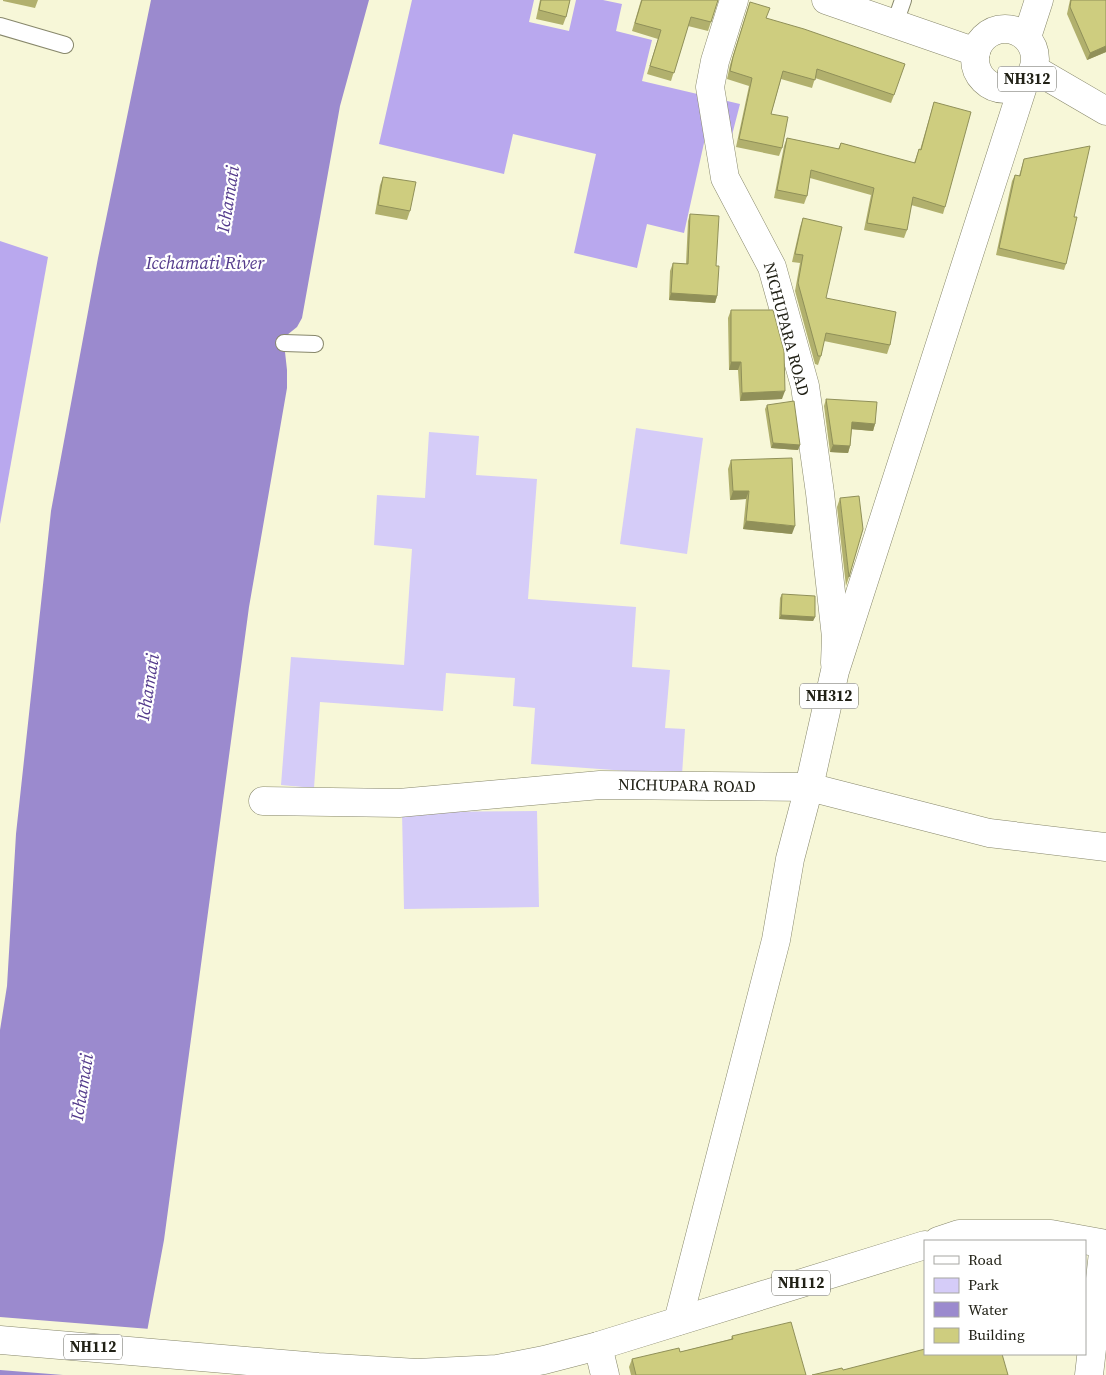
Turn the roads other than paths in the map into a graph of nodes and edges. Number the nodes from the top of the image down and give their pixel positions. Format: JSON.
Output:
{"nodes":[{"id":1,"x":734,"y":0,"type":"edge"},
{"id":2,"x":826,"y":0,"type":"edge"},
{"id":3,"x":1038,"y":0,"type":"edge"},
{"id":4,"x":859,"y":5,"type":"edge"},
{"id":5,"x":899,"y":12,"type":"edge"},
{"id":6,"x":0,"y":26,"type":"edge"},
{"id":7,"x":1026,"y":37,"type":"junction"},
{"id":8,"x":65,"y":45,"type":"dead end"},
{"id":9,"x":976,"y":52,"type":"junction"},
{"id":10,"x":1029,"y":76,"type":"junction"},
{"id":11,"x":1106,"y":111,"type":"edge"},
{"id":12,"x":284,"y":343,"type":"dead end"},
{"id":13,"x":315,"y":344,"type":"dead end"},
{"id":14,"x":835,"y":671,"type":"junction"},
{"id":15,"x":809,"y":787,"type":"junction"},
{"id":16,"x":262,"y":800,"type":"dead end"},
{"id":17,"x":1106,"y":847,"type":"edge"},
{"id":18,"x":941,"y":1240,"type":"edge"},
{"id":19,"x":1083,"y":1240,"type":"edge"},
{"id":20,"x":1086,"y":1240,"type":"edge"},
{"id":21,"x":1105,"y":1244,"type":"edge"},
{"id":22,"x":924,"y":1245,"type":"edge"},
{"id":23,"x":678,"y":1321,"type":"junction"},
{"id":24,"x":0,"y":1340,"type":"edge"},
{"id":25,"x":598,"y":1346,"type":"junction"},
{"id":26,"x":605,"y":1375,"type":"edge"},
{"id":27,"x":1089,"y":1375,"type":"edge"}],
"edges":[{"from":1,"to":14,"type":"main road","name":"NICHUPARA ROAD"},
{"from":2,"to":4,"type":"main road"},
{"from":3,"to":7,"type":"main road"},
{"from":4,"to":5,"type":"main road"},
{"from":5,"to":9,"type":"main road"},
{"from":6,"to":8,"type":"lane"},
{"from":7,"to":9,"type":"main road"},
{"from":7,"to":10,"type":"main road","number":"NH312"},
{"from":9,"to":10,"type":"main road","number":"NH312"},
{"from":10,"to":11,"type":"main road"},
{"from":10,"to":14,"type":"main road","number":"NH312"},
{"from":12,"to":13,"type":"lane"},
{"from":14,"to":15,"type":"main road","number":"NH312"},
{"from":15,"to":16,"type":"main road","name":"NICHUPARA ROAD"},
{"from":15,"to":17,"type":"main road","name":"NICHUPARA ROAD"},
{"from":15,"to":23,"type":"main road","number":"NH312"},
{"from":18,"to":19,"type":"main road"},
{"from":20,"to":21,"type":"main road"},
{"from":21,"to":27,"type":"main road"},
{"from":22,"to":23,"type":"main road","number":"NH112"},
{"from":23,"to":25,"type":"main road","number":"NH112"},
{"from":24,"to":25,"type":"main road","number":"NH112"},
{"from":25,"to":26,"type":"main road"}]}
